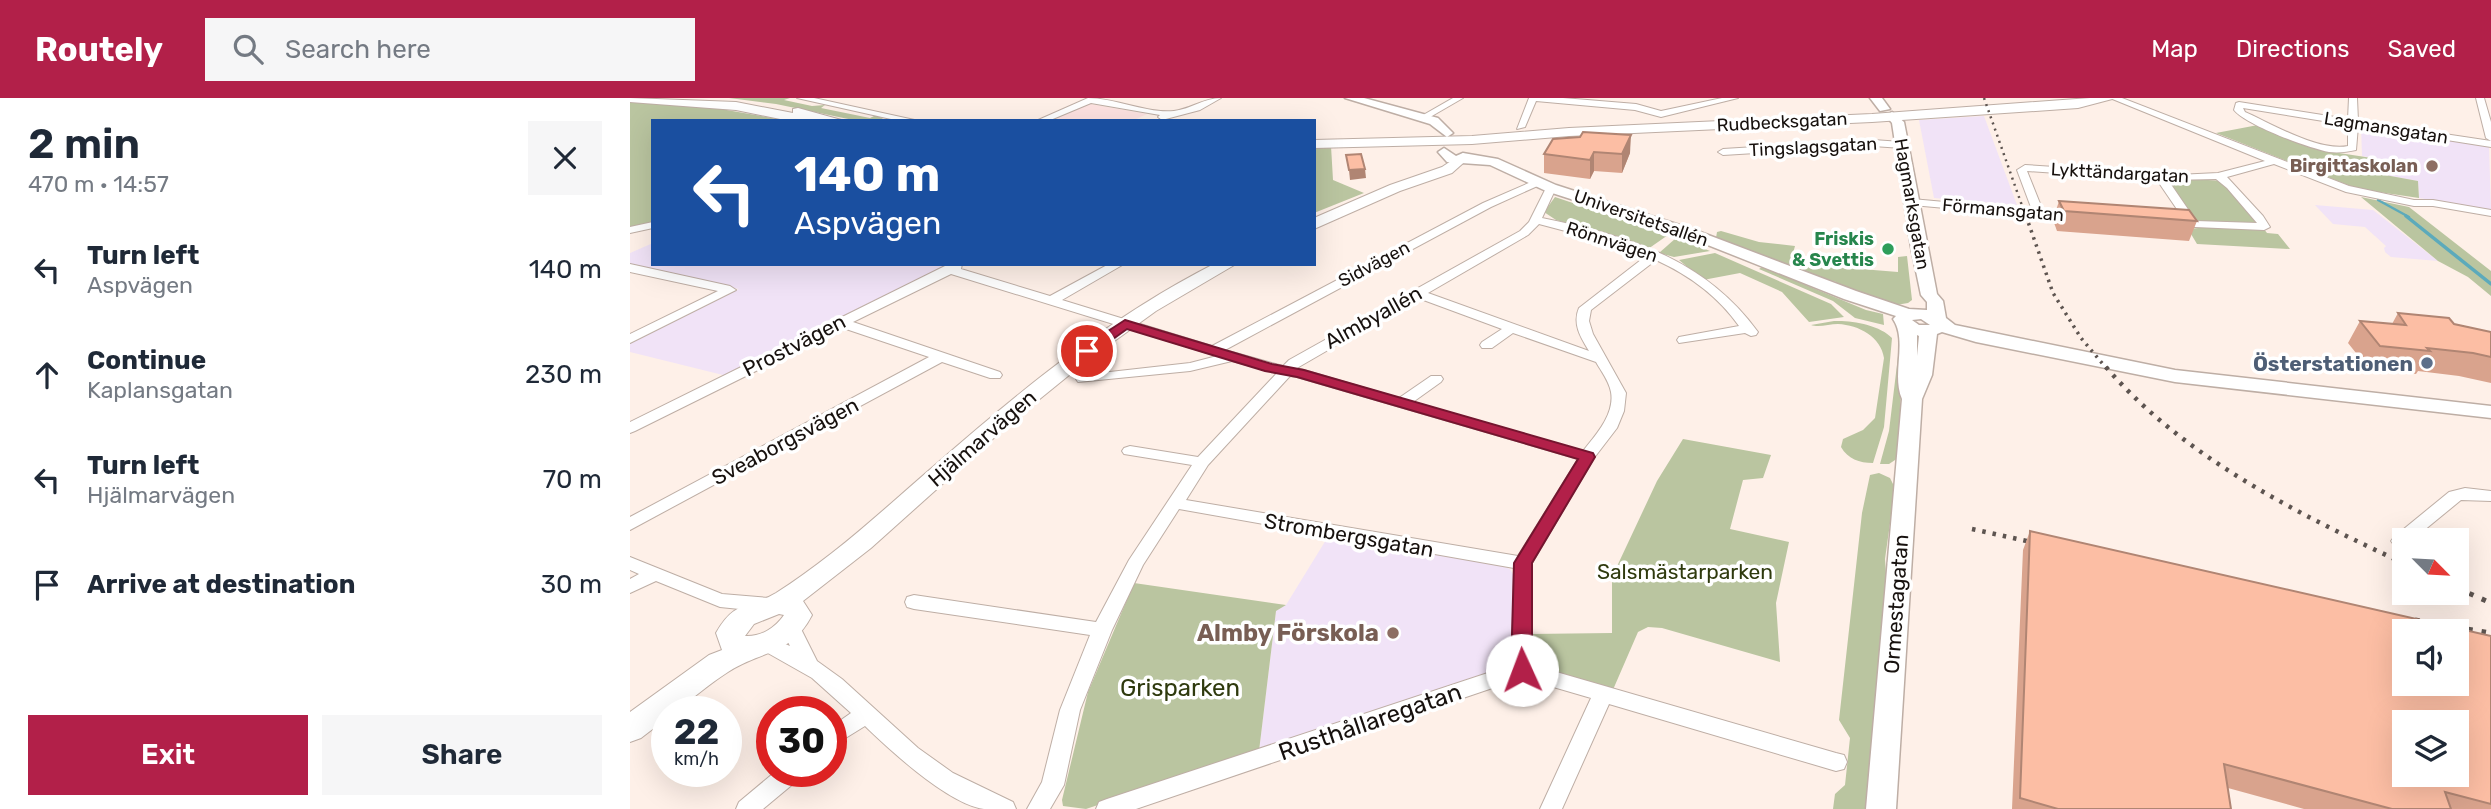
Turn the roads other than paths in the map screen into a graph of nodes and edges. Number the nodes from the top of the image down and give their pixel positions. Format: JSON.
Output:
{"nodes":[{"id":1,"x":630,"y":98,"type":"edge"},
{"id":2,"x":688,"y":98,"type":"edge"},
{"id":3,"x":801,"y":98,"type":"edge"},
{"id":4,"x":1217,"y":98,"type":"edge"},
{"id":5,"x":1351,"y":98,"type":"edge"},
{"id":6,"x":1459,"y":98,"type":"edge"},
{"id":7,"x":1534,"y":98,"type":"edge"},
{"id":8,"x":1643,"y":98,"type":"edge"},
{"id":9,"x":1734,"y":98,"type":"edge"},
{"id":10,"x":2058,"y":98,"type":"edge"},
{"id":11,"x":2112,"y":98,"type":"edge"},
{"id":12,"x":2353,"y":98,"type":"edge"},
{"id":13,"x":2480,"y":98,"type":"edge"},
{"id":14,"x":1571,"y":100,"type":"edge"},
{"id":15,"x":2240,"y":102,"type":"edge"},
{"id":16,"x":1636,"y":107,"type":"junction"},
{"id":17,"x":1884,"y":108,"type":"edge"},
{"id":18,"x":1172,"y":114,"type":"junction"},
{"id":19,"x":1422,"y":118,"type":"junction"},
{"id":20,"x":801,"y":119,"type":"edge"},
{"id":21,"x":830,"y":119,"type":"edge"},
{"id":22,"x":905,"y":119,"type":"edge"},
{"id":23,"x":1045,"y":119,"type":"edge"},
{"id":24,"x":1156,"y":119,"type":"edge"},
{"id":25,"x":2353,"y":123,"type":"junction"},
{"id":26,"x":1520,"y":127,"type":"dead end"},
{"id":27,"x":2491,"y":138,"type":"edge"},
{"id":28,"x":1316,"y":142,"type":"edge"},
{"id":29,"x":2491,"y":144,"type":"edge"},
{"id":30,"x":1902,"y":145,"type":"junction"},
{"id":31,"x":1448,"y":149,"type":"junction"},
{"id":32,"x":1723,"y":152,"type":"dead end"},
{"id":33,"x":2275,"y":161,"type":"junction"},
{"id":34,"x":2218,"y":176,"type":"junction"},
{"id":35,"x":2161,"y":178,"type":"junction"},
{"id":36,"x":1544,"y":185,"type":"junction"},
{"id":37,"x":1395,"y":188,"type":"junction"},
{"id":38,"x":1912,"y":202,"type":"junction"},
{"id":39,"x":2414,"y":202,"type":"junction"},
{"id":40,"x":2038,"y":212,"type":"junction"},
{"id":41,"x":2491,"y":213,"type":"edge"},
{"id":42,"x":2087,"y":218,"type":"edge"},
{"id":43,"x":1535,"y":220,"type":"junction"},
{"id":44,"x":2491,"y":220,"type":"edge"},
{"id":45,"x":1316,"y":223,"type":"edge"},
{"id":46,"x":2168,"y":224,"type":"edge"},
{"id":47,"x":651,"y":225,"type":"edge"},
{"id":48,"x":2193,"y":225,"type":"junction"},
{"id":49,"x":630,"y":230,"type":"edge"},
{"id":50,"x":1655,"y":255,"type":"junction"},
{"id":51,"x":1114,"y":266,"type":"edge"},
{"id":52,"x":1224,"y":266,"type":"edge"},
{"id":53,"x":955,"y":267,"type":"edge"},
{"id":54,"x":633,"y":270,"type":"edge"},
{"id":55,"x":1417,"y":293,"type":"junction"},
{"id":56,"x":1929,"y":295,"type":"junction"},
{"id":57,"x":1052,"y":300,"type":"junction"},
{"id":58,"x":1908,"y":318,"type":"junction"},
{"id":59,"x":839,"y":322,"type":"junction"},
{"id":60,"x":1125,"y":324,"type":"junction"},
{"id":61,"x":1934,"y":326,"type":"junction"},
{"id":62,"x":1512,"y":328,"type":"junction"},
{"id":63,"x":630,"y":339,"type":"edge"},
{"id":64,"x":1684,"y":340,"type":"dead end"},
{"id":65,"x":1487,"y":345,"type":"dead end"},
{"id":66,"x":1212,"y":351,"type":"junction"},
{"id":67,"x":1231,"y":356,"type":"junction"},
{"id":68,"x":940,"y":357,"type":"junction"},
{"id":69,"x":1601,"y":359,"type":"junction"},
{"id":70,"x":1284,"y":371,"type":"junction"},
{"id":71,"x":995,"y":375,"type":"dead end"},
{"id":72,"x":1083,"y":379,"type":"dead end"},
{"id":73,"x":1436,"y":379,"type":"dead end"},
{"id":74,"x":2344,"y":396,"type":"junction"},
{"id":75,"x":1912,"y":399,"type":"junction"},
{"id":76,"x":1401,"y":402,"type":"junction"},
{"id":77,"x":2491,"y":412,"type":"edge"},
{"id":78,"x":2491,"y":419,"type":"edge"},
{"id":79,"x":630,"y":428,"type":"edge"},
{"id":80,"x":1130,"y":451,"type":"dead end"},
{"id":81,"x":1587,"y":457,"type":"junction"},
{"id":82,"x":1202,"y":462,"type":"junction"},
{"id":83,"x":2491,"y":496,"type":"edge"},
{"id":84,"x":1174,"y":503,"type":"junction"},
{"id":85,"x":630,"y":524,"type":"edge"},
{"id":86,"x":2416,"y":528,"type":"edge"},
{"id":87,"x":630,"y":563,"type":"edge"},
{"id":88,"x":1523,"y":563,"type":"junction"},
{"id":89,"x":654,"y":573,"type":"junction"},
{"id":90,"x":630,"y":587,"type":"edge"},
{"id":91,"x":720,"y":600,"type":"junction"},
{"id":92,"x":914,"y":602,"type":"dead end"},
{"id":93,"x":784,"y":613,"type":"junction"},
{"id":94,"x":732,"y":629,"type":"junction"},
{"id":95,"x":1102,"y":630,"type":"junction"},
{"id":96,"x":763,"y":644,"type":"junction"},
{"id":97,"x":809,"y":665,"type":"junction"},
{"id":98,"x":1522,"y":670,"type":"junction"},
{"id":99,"x":1603,"y":694,"type":"junction"},
{"id":100,"x":864,"y":716,"type":"junction"},
{"id":101,"x":630,"y":723,"type":"edge"},
{"id":102,"x":847,"y":727,"type":"edge"},
{"id":103,"x":630,"y":729,"type":"edge"},
{"id":104,"x":1836,"y":762,"type":"dead end"},
{"id":105,"x":773,"y":787,"type":"edge"},
{"id":106,"x":747,"y":809,"type":"edge"},
{"id":107,"x":1005,"y":809,"type":"edge"},
{"id":108,"x":1038,"y":809,"type":"edge"},
{"id":109,"x":1107,"y":809,"type":"edge"},
{"id":110,"x":1551,"y":809,"type":"edge"},
{"id":111,"x":1881,"y":809,"type":"edge"}],
"edges":[{"from":1,"to":20,"type":"main road"},
{"from":2,"to":21,"type":"main road"},
{"from":3,"to":22,"type":"street"},
{"from":4,"to":18,"type":"street"},
{"from":5,"to":19,"type":"street"},
{"from":6,"to":19,"type":"street"},
{"from":7,"to":14,"type":"street"},
{"from":7,"to":26,"type":"street"},
{"from":8,"to":16,"type":"street"},
{"from":9,"to":16,"type":"street"},
{"from":10,"to":17,"type":"main road","name":"Rudbecksgatan"},
{"from":11,"to":17,"type":"main road","name":"Rudbecksgatan"},
{"from":11,"to":33,"type":"street"},
{"from":12,"to":25,"type":"street"},
{"from":13,"to":27,"type":"street"},
{"from":14,"to":16,"type":"street"},
{"from":15,"to":25,"type":"street","name":"Lagmansgatan"},
{"from":15,"to":25,"type":"street"},
{"from":17,"to":30,"type":"street","name":"Hagmarksgatan"},
{"from":17,"to":31,"type":"main road","name":"Rudbecksgatan"},
{"from":18,"to":23,"type":"street"},
{"from":18,"to":24,"type":"street"},
{"from":19,"to":31,"type":"street"},
{"from":25,"to":29,"type":"street","name":"Lagmansgatan"},
{"from":28,"to":31,"type":"main road","name":"Universitetsallén"},
{"from":30,"to":32,"type":"street","name":"Tingslagsgatan"},
{"from":30,"to":38,"type":"street","name":"Hagmarksgatan"},
{"from":31,"to":36,"type":"street","name":"Universitetsallén"},
{"from":31,"to":37,"type":"main road"},
{"from":31,"to":37,"type":"main road"},
{"from":33,"to":34,"type":"street","name":"Lykttändargatan"},
{"from":33,"to":39,"type":"street"},
{"from":34,"to":35,"type":"street","name":"Lykttändargatan"},
{"from":34,"to":48,"type":"street"},
{"from":35,"to":40,"type":"street","name":"Lykttändargatan"},
{"from":35,"to":48,"type":"street"},
{"from":36,"to":43,"type":"street","name":"Almbyallén"},
{"from":36,"to":58,"type":"street","name":"Universitetsallén"},
{"from":36,"to":66,"type":"street","name":"Sidvägen"},
{"from":37,"to":45,"type":"main road"},
{"from":38,"to":40,"type":"street","name":"Förmansgatan"},
{"from":38,"to":56,"type":"street","name":"Hagmarksgatan"},
{"from":39,"to":41,"type":"street"},
{"from":39,"to":44,"type":"street"},
{"from":40,"to":42,"type":"street","name":"Förmansgatan"},
{"from":43,"to":50,"type":"street","name":"Rönnvägen"},
{"from":43,"to":55,"type":"street","name":"Almbyallén"},
{"from":46,"to":48,"type":"street"},
{"from":47,"to":49,"type":"street"},
{"from":50,"to":64,"type":"street","name":"Rönnvägen"},
{"from":50,"to":69,"type":"street"},
{"from":51,"to":57,"type":"street"},
{"from":52,"to":60,"type":"main road","name":"Hjälmarvägen"},
{"from":53,"to":57,"type":"street"},
{"from":53,"to":59,"type":"street","name":"Prostvägen"},
{"from":54,"to":63,"type":"street"},
{"from":55,"to":62,"type":"street"},
{"from":55,"to":70,"type":"street","name":"Almbyallén"},
{"from":56,"to":58,"type":"street","name":"Hagmarksgatan"},
{"from":56,"to":61,"type":"street","name":"Hagmarksgatan"},
{"from":57,"to":60,"type":"street"},
{"from":58,"to":61,"type":"street","name":"Universitetsallén"},
{"from":58,"to":75,"type":"street","name":"Ormestagatan"},
{"from":59,"to":68,"type":"street"},
{"from":59,"to":79,"type":"street","name":"Prostvägen"},
{"from":60,"to":66,"type":"street"},
{"from":60,"to":93,"type":"main road","name":"Hjälmarvägen"},
{"from":61,"to":74,"type":"street"},
{"from":61,"to":75,"type":"street","name":"Ormestagatan"},
{"from":62,"to":65,"type":"street"},
{"from":62,"to":69,"type":"street"},
{"from":66,"to":67,"type":"street"},
{"from":67,"to":70,"type":"street"},
{"from":67,"to":72,"type":"street"},
{"from":68,"to":71,"type":"street"},
{"from":68,"to":85,"type":"street","name":"Sveaborgsvägen"},
{"from":69,"to":81,"type":"street"},
{"from":70,"to":76,"type":"street"},
{"from":70,"to":82,"type":"street","name":"Almbyallén"},
{"from":73,"to":76,"type":"street"},
{"from":74,"to":77,"type":"street"},
{"from":74,"to":78,"type":"street"},
{"from":75,"to":111,"type":"street","name":"Ormestagatan"},
{"from":76,"to":81,"type":"street"},
{"from":80,"to":82,"type":"street"},
{"from":81,"to":88,"type":"street"},
{"from":82,"to":84,"type":"street","name":"Almbyallén"},
{"from":83,"to":86,"type":"street"},
{"from":84,"to":88,"type":"street","name":"Strombergsgatan"},
{"from":84,"to":95,"type":"street","name":"Almbyallén"},
{"from":87,"to":89,"type":"street"},
{"from":88,"to":98,"type":"street"},
{"from":89,"to":90,"type":"street"},
{"from":89,"to":91,"type":"street"},
{"from":91,"to":93,"type":"street"},
{"from":91,"to":94,"type":"street"},
{"from":92,"to":95,"type":"street"},
{"from":93,"to":94,"type":"main road"},
{"from":93,"to":96,"type":"main road"},
{"from":93,"to":97,"type":"street"},
{"from":94,"to":96,"type":"main road"},
{"from":94,"to":101,"type":"main road"},
{"from":95,"to":108,"type":"street","name":"Almbyallén"},
{"from":96,"to":97,"type":"street"},
{"from":96,"to":103,"type":"main road"},
{"from":97,"to":100,"type":"street"},
{"from":98,"to":99,"type":"street"},
{"from":98,"to":109,"type":"street","name":"Rusthållaregatan"},
{"from":99,"to":104,"type":"street"},
{"from":99,"to":110,"type":"street"},
{"from":100,"to":102,"type":"street"},
{"from":100,"to":107,"type":"street"},
{"from":105,"to":106,"type":"street"}]}
